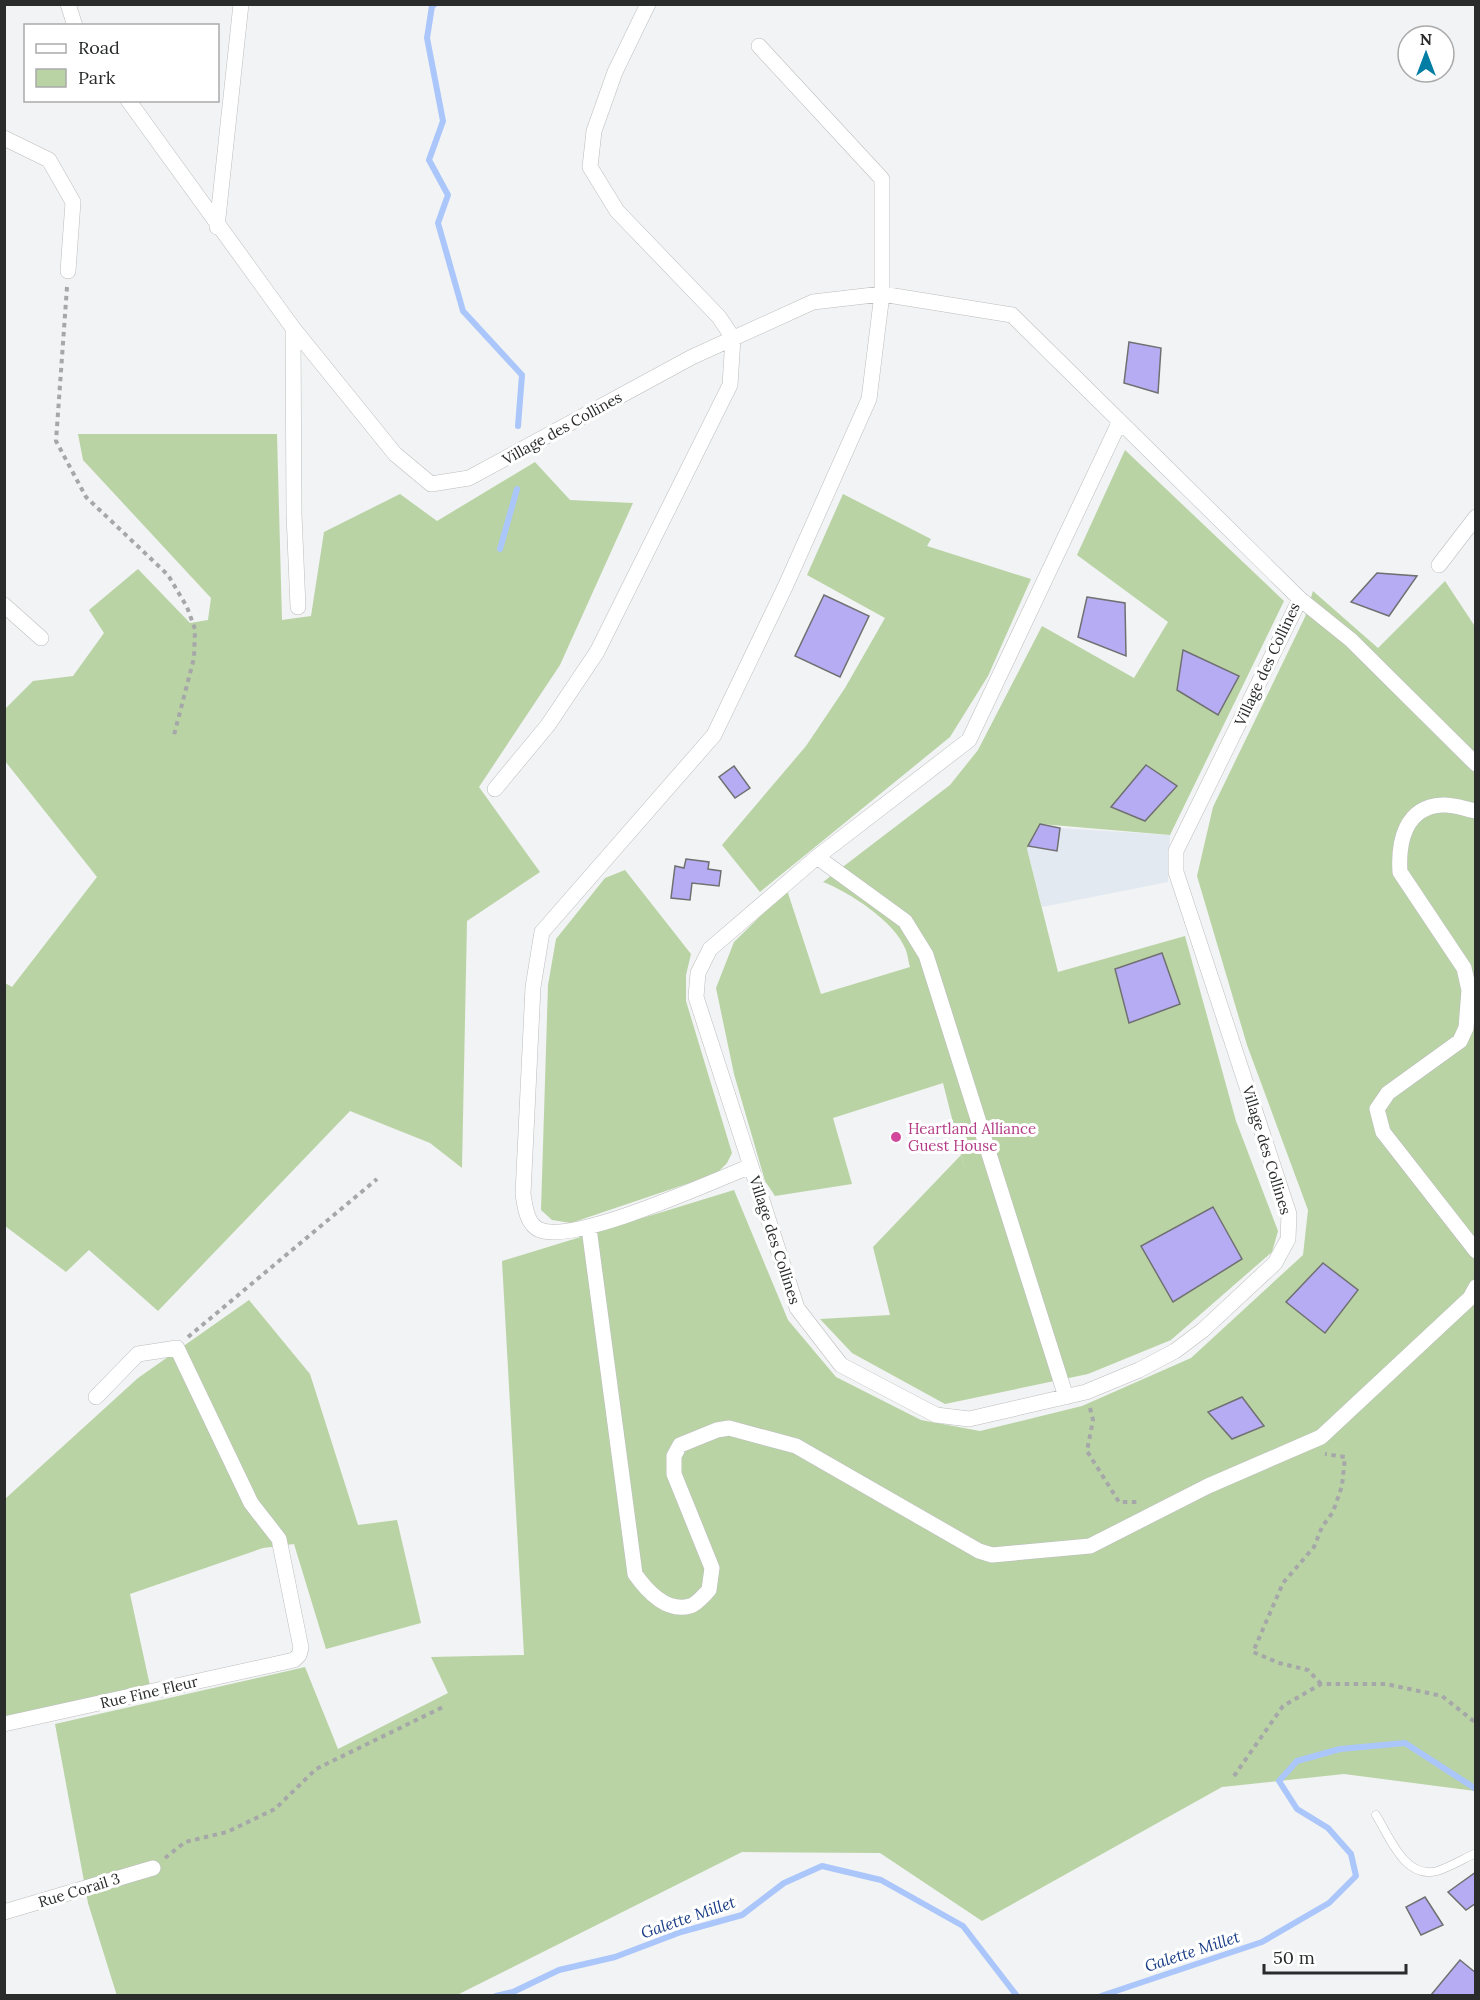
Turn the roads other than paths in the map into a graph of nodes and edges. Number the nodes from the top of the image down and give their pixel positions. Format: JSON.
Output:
{"nodes":[{"id":1,"x":68,"y":4,"type":"edge"},
{"id":2,"x":241,"y":4,"type":"edge"},
{"id":3,"x":648,"y":4,"type":"edge"},
{"id":4,"x":74,"y":24,"type":"edge"},
{"id":5,"x":759,"y":46,"type":"dead end"},
{"id":6,"x":129,"y":102,"type":"edge"},
{"id":7,"x":4,"y":138,"type":"edge"},
{"id":8,"x":217,"y":227,"type":"junction"},
{"id":9,"x":68,"y":271,"type":"road end"},
{"id":10,"x":882,"y":294,"type":"junction"},
{"id":11,"x":292,"y":328,"type":"junction"},
{"id":12,"x":733,"y":338,"type":"junction"},
{"id":13,"x":1119,"y":423,"type":"junction"},
{"id":14,"x":1476,"y":517,"type":"edge"},
{"id":15,"x":1439,"y":565,"type":"dead end"},
{"id":16,"x":1300,"y":599,"type":"junction"},
{"id":17,"x":4,"y":605,"type":"edge"},
{"id":18,"x":298,"y":607,"type":"dead end"},
{"id":19,"x":41,"y":638,"type":"dead end"},
{"id":20,"x":1476,"y":764,"type":"edge"},
{"id":21,"x":495,"y":789,"type":"dead end"},
{"id":22,"x":1476,"y":812,"type":"edge"},
{"id":23,"x":817,"y":857,"type":"junction"},
{"id":24,"x":751,"y":1166,"type":"junction"},
{"id":25,"x":589,"y":1228,"type":"junction"},
{"id":26,"x":1476,"y":1251,"type":"edge"},
{"id":27,"x":1476,"y":1287,"type":"edge"},
{"id":28,"x":96,"y":1397,"type":"dead end"},
{"id":29,"x":1066,"y":1397,"type":"junction"},
{"id":30,"x":4,"y":1724,"type":"edge"},
{"id":31,"x":1376,"y":1815,"type":"dead end"},
{"id":32,"x":1476,"y":1853,"type":"edge"},
{"id":33,"x":153,"y":1868,"type":"road end"},
{"id":34,"x":4,"y":1912,"type":"edge"}],
"edges":[{"from":1,"to":4,"type":"street"},
{"from":2,"to":8,"type":"street"},
{"from":3,"to":12,"type":"street"},
{"from":5,"to":10,"type":"street"},
{"from":6,"to":8,"type":"street","name":"Village des Collines"},
{"from":7,"to":9,"type":"street"},
{"from":8,"to":11,"type":"street","name":"Village des Collines"},
{"from":10,"to":12,"type":"street","name":"Village des Collines"},
{"from":10,"to":13,"type":"street","name":"Village des Collines"},
{"from":10,"to":25,"type":"street"},
{"from":11,"to":12,"type":"street","name":"Village des Collines"},
{"from":11,"to":18,"type":"street"},
{"from":12,"to":21,"type":"street"},
{"from":13,"to":16,"type":"street","name":"Village des Collines"},
{"from":13,"to":23,"type":"street","name":"Village des Collines"},
{"from":14,"to":15,"type":"street"},
{"from":16,"to":20,"type":"street"},
{"from":16,"to":29,"type":"street","name":"Village des Collines"},
{"from":17,"to":19,"type":"street"},
{"from":22,"to":26,"type":"street"},
{"from":23,"to":24,"type":"street","name":"Village des Collines"},
{"from":23,"to":29,"type":"street"},
{"from":24,"to":25,"type":"street"},
{"from":24,"to":29,"type":"street","name":"Village des Collines"},
{"from":25,"to":27,"type":"street"},
{"from":28,"to":30,"type":"street","name":"Rue Fine Fleur"},
{"from":31,"to":32,"type":"lane"},
{"from":33,"to":34,"type":"street","name":"Rue Corail 3"}]}
